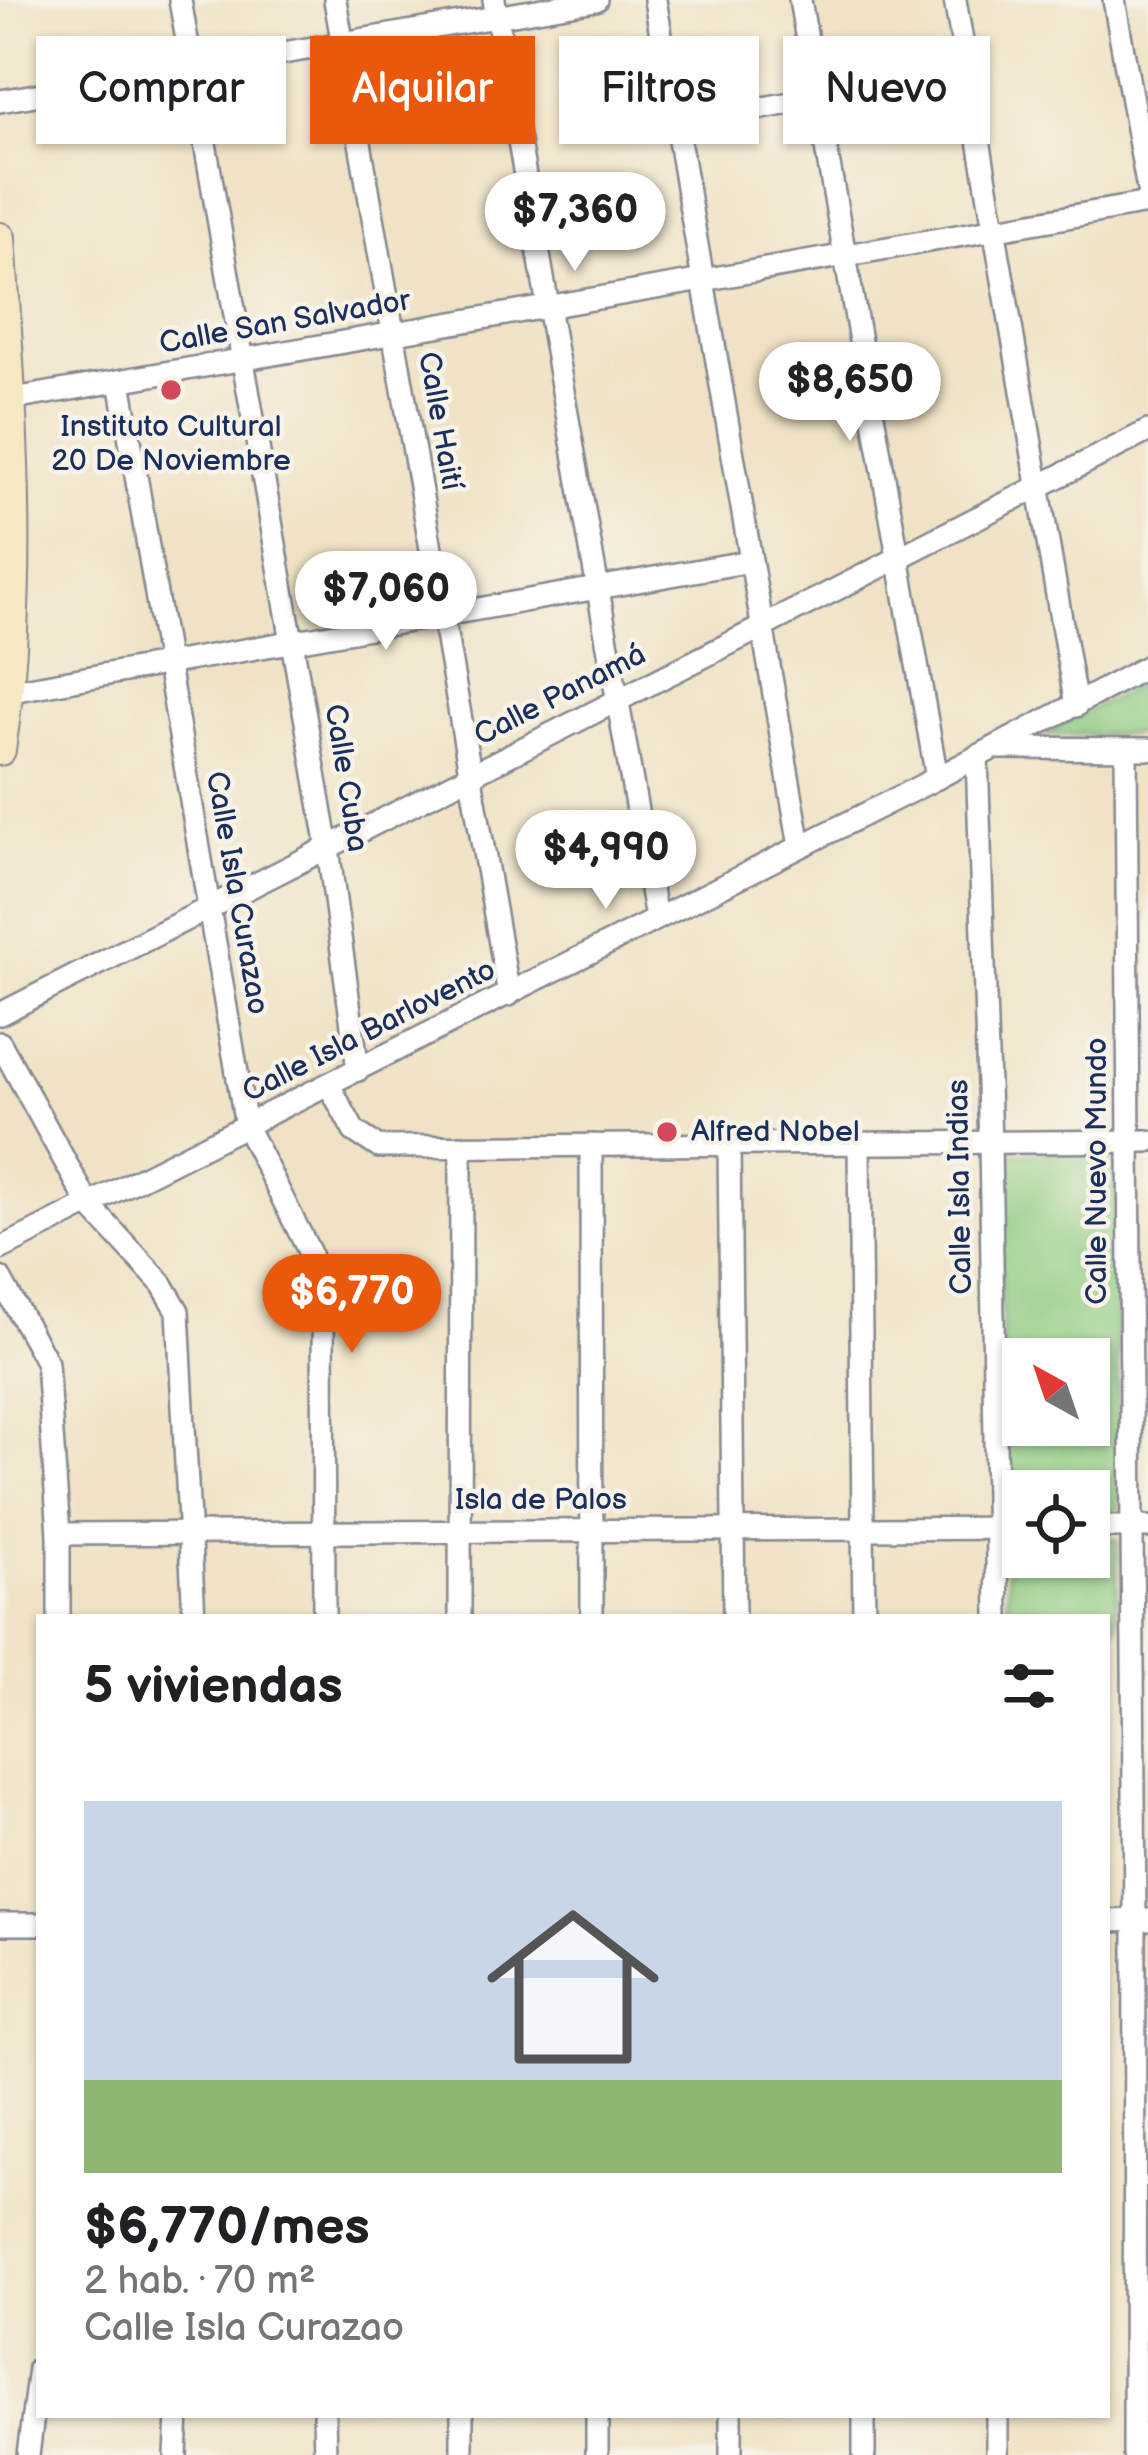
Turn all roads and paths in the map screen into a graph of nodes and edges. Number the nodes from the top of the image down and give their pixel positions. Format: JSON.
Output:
{"nodes":[{"id":1,"x":180,"y":0,"type":"edge"},
{"id":2,"x":335,"y":0,"type":"edge"},
{"id":3,"x":596,"y":0,"type":"edge"},
{"id":4,"x":655,"y":0,"type":"edge"},
{"id":5,"x":800,"y":0,"type":"edge"},
{"id":6,"x":955,"y":0,"type":"edge"},
{"id":7,"x":1114,"y":0,"type":"edge"},
{"id":8,"x":495,"y":8,"type":"edge"},
{"id":9,"x":186,"y":36,"type":"edge"},
{"id":10,"x":342,"y":36,"type":"edge"},
{"id":11,"x":373,"y":36,"type":"edge"},
{"id":12,"x":661,"y":36,"type":"edge"},
{"id":13,"x":807,"y":36,"type":"edge"},
{"id":14,"x":962,"y":36,"type":"edge"},
{"id":15,"x":36,"y":95,"type":"edge"},
{"id":16,"x":0,"y":101,"type":"edge"},
{"id":17,"x":206,"y":144,"type":"edge"},
{"id":18,"x":361,"y":144,"type":"edge"},
{"id":19,"x":679,"y":144,"type":"edge"},
{"id":20,"x":826,"y":144,"type":"edge"},
{"id":21,"x":980,"y":144,"type":"edge"},
{"id":22,"x":1148,"y":190,"type":"edge"},
{"id":23,"x":1148,"y":203,"type":"edge"},
{"id":24,"x":995,"y":229,"type":"junction"},
{"id":25,"x":0,"y":238,"type":"edge"},
{"id":26,"x":846,"y":255,"type":"junction"},
{"id":27,"x":702,"y":281,"type":"junction"},
{"id":28,"x":548,"y":307,"type":"junction"},
{"id":29,"x":395,"y":333,"type":"junction"},
{"id":30,"x":244,"y":359,"type":"junction"},
{"id":31,"x":120,"y":382,"type":"junction"},
{"id":32,"x":5,"y":400,"type":"edge"},
{"id":33,"x":1148,"y":431,"type":"edge"},
{"id":34,"x":1040,"y":486,"type":"junction"},
{"id":35,"x":899,"y":557,"type":"junction"},
{"id":36,"x":751,"y":561,"type":"junction"},
{"id":37,"x":598,"y":588,"type":"junction"},
{"id":38,"x":442,"y":615,"type":"junction"},
{"id":39,"x":762,"y":628,"type":"junction"},
{"id":40,"x":292,"y":640,"type":"junction"},
{"id":41,"x":168,"y":662,"type":"junction"},
{"id":42,"x":1148,"y":666,"type":"edge"},
{"id":43,"x":5,"y":692,"type":"edge"},
{"id":44,"x":618,"y":700,"type":"junction"},
{"id":45,"x":1076,"y":706,"type":"junction"},
{"id":46,"x":0,"y":750,"type":"edge"},
{"id":47,"x":1137,"y":750,"type":"edge"},
{"id":48,"x":987,"y":752,"type":"junction"},
{"id":49,"x":473,"y":773,"type":"junction"},
{"id":50,"x":937,"y":778,"type":"junction"},
{"id":51,"x":800,"y":846,"type":"junction"},
{"id":52,"x":328,"y":848,"type":"junction"},
{"id":53,"x":209,"y":909,"type":"junction"},
{"id":54,"x":656,"y":918,"type":"junction"},
{"id":55,"x":509,"y":994,"type":"junction"},
{"id":56,"x":0,"y":1014,"type":"edge"},
{"id":57,"x":0,"y":1043,"type":"edge"},
{"id":58,"x":358,"y":1070,"type":"junction"},
{"id":59,"x":328,"y":1084,"type":"junction"},
{"id":60,"x":246,"y":1126,"type":"junction"},
{"id":61,"x":1137,"y":1141,"type":"edge"},
{"id":62,"x":729,"y":1143,"type":"junction"},
{"id":63,"x":989,"y":1144,"type":"junction"},
{"id":64,"x":591,"y":1145,"type":"junction"},
{"id":65,"x":461,"y":1146,"type":"junction"},
{"id":66,"x":860,"y":1146,"type":"junction"},
{"id":67,"x":89,"y":1205,"type":"junction"},
{"id":68,"x":0,"y":1249,"type":"edge"},
{"id":69,"x":0,"y":1278,"type":"edge"},
{"id":70,"x":1139,"y":1527,"type":"edge"},
{"id":71,"x":865,"y":1528,"type":"junction"},
{"id":72,"x":998,"y":1528,"type":"junction"},
{"id":73,"x":1002,"y":1528,"type":"edge"},
{"id":74,"x":591,"y":1529,"type":"junction"},
{"id":75,"x":733,"y":1529,"type":"junction"},
{"id":76,"x":461,"y":1530,"type":"junction"},
{"id":77,"x":324,"y":1532,"type":"junction"},
{"id":78,"x":192,"y":1533,"type":"junction"},
{"id":79,"x":58,"y":1534,"type":"junction"},
{"id":80,"x":59,"y":1614,"type":"edge"},
{"id":81,"x":194,"y":1614,"type":"edge"},
{"id":82,"x":324,"y":1614,"type":"edge"},
{"id":83,"x":460,"y":1614,"type":"edge"},
{"id":84,"x":592,"y":1614,"type":"edge"},
{"id":85,"x":734,"y":1614,"type":"edge"},
{"id":86,"x":864,"y":1614,"type":"edge"},
{"id":87,"x":998,"y":1614,"type":"edge"},
{"id":88,"x":1142,"y":1920,"type":"edge"},
{"id":89,"x":1110,"y":1921,"type":"edge"},
{"id":90,"x":0,"y":1924,"type":"edge"},
{"id":91,"x":36,"y":1924,"type":"edge"},
{"id":92,"x":36,"y":2392,"type":"edge"},
{"id":93,"x":178,"y":2418,"type":"edge"},
{"id":94,"x":324,"y":2418,"type":"edge"},
{"id":95,"x":462,"y":2418,"type":"edge"},
{"id":96,"x":597,"y":2418,"type":"edge"},
{"id":97,"x":731,"y":2418,"type":"edge"},
{"id":98,"x":864,"y":2418,"type":"edge"},
{"id":99,"x":998,"y":2418,"type":"edge"},
{"id":100,"x":28,"y":2455,"type":"edge"},
{"id":101,"x":176,"y":2455,"type":"edge"},
{"id":102,"x":325,"y":2455,"type":"edge"},
{"id":103,"x":462,"y":2455,"type":"edge"},
{"id":104,"x":597,"y":2455,"type":"edge"},
{"id":105,"x":731,"y":2455,"type":"edge"},
{"id":106,"x":864,"y":2455,"type":"edge"},
{"id":107,"x":998,"y":2455,"type":"edge"},
{"id":108,"x":1134,"y":2455,"type":"edge"}],
"edges":[{"from":1,"to":9,"type":"street","name":"Calle Cuba"},
{"from":2,"to":10,"type":"street","name":"Calle Haití"},
{"from":3,"to":8,"type":"street"},
{"from":4,"to":12,"type":"street"},
{"from":5,"to":13,"type":"street"},
{"from":6,"to":14,"type":"street"},
{"from":7,"to":22,"type":"street"},
{"from":8,"to":11,"type":"street"},
{"from":8,"to":28,"type":"street"},
{"from":15,"to":16,"type":"street"},
{"from":17,"to":30,"type":"street","name":"Calle Cuba"},
{"from":18,"to":29,"type":"street","name":"Calle Haití"},
{"from":19,"to":27,"type":"street"},
{"from":20,"to":26,"type":"street"},
{"from":21,"to":24,"type":"street"},
{"from":23,"to":24,"type":"street","name":"Calle San Salvador"},
{"from":24,"to":26,"type":"street","name":"Calle San Salvador"},
{"from":24,"to":34,"type":"street"},
{"from":25,"to":32,"type":"main road"},
{"from":26,"to":27,"type":"street","name":"Calle San Salvador"},
{"from":26,"to":35,"type":"street"},
{"from":27,"to":28,"type":"street","name":"Calle San Salvador"},
{"from":27,"to":36,"type":"street"},
{"from":28,"to":29,"type":"street","name":"Calle San Salvador"},
{"from":28,"to":37,"type":"street"},
{"from":29,"to":30,"type":"street","name":"Calle San Salvador"},
{"from":29,"to":38,"type":"street","name":"Calle Haití"},
{"from":30,"to":31,"type":"street","name":"Calle San Salvador"},
{"from":30,"to":40,"type":"street","name":"Calle Cuba"},
{"from":31,"to":32,"type":"street","name":"Calle San Salvador"},
{"from":31,"to":41,"type":"street","name":"Calle Isla Curazao"},
{"from":32,"to":43,"type":"main road"},
{"from":33,"to":34,"type":"street","name":"Calle Panamá"},
{"from":34,"to":35,"type":"street","name":"Calle Panamá"},
{"from":34,"to":45,"type":"street"},
{"from":35,"to":39,"type":"street","name":"Calle Panamá"},
{"from":35,"to":50,"type":"street"},
{"from":36,"to":37,"type":"street"},
{"from":36,"to":39,"type":"street"},
{"from":37,"to":38,"type":"street"},
{"from":37,"to":44,"type":"street"},
{"from":38,"to":40,"type":"street"},
{"from":38,"to":49,"type":"street","name":"Calle Haití"},
{"from":39,"to":44,"type":"street","name":"Calle Panamá"},
{"from":39,"to":51,"type":"street"},
{"from":40,"to":41,"type":"street"},
{"from":40,"to":52,"type":"street","name":"Calle Cuba"},
{"from":41,"to":43,"type":"street"},
{"from":41,"to":53,"type":"street","name":"Calle Isla Curazao"},
{"from":42,"to":45,"type":"street","name":"Calle Isla Barlovento"},
{"from":43,"to":46,"type":"main road"},
{"from":44,"to":49,"type":"street","name":"Calle Panamá"},
{"from":44,"to":54,"type":"street"},
{"from":45,"to":48,"type":"street","name":"Calle Isla Barlovento"},
{"from":47,"to":48,"type":"street"},
{"from":47,"to":61,"type":"street","name":"Calle Nuevo Mundo"},
{"from":48,"to":50,"type":"street","name":"Calle Isla Barlovento"},
{"from":48,"to":63,"type":"street","name":"Calle Isla Indias"},
{"from":49,"to":52,"type":"street","name":"Calle Panamá"},
{"from":49,"to":55,"type":"street","name":"Calle Haití"},
{"from":50,"to":51,"type":"street","name":"Calle Isla Barlovento"},
{"from":51,"to":54,"type":"street","name":"Calle Isla Barlovento"},
{"from":52,"to":53,"type":"street","name":"Calle Panamá"},
{"from":52,"to":58,"type":"street","name":"Calle Cuba"},
{"from":53,"to":56,"type":"street","name":"Calle Panamá"},
{"from":53,"to":60,"type":"street","name":"Calle Isla Curazao"},
{"from":54,"to":55,"type":"street","name":"Calle Isla Barlovento"},
{"from":55,"to":58,"type":"street","name":"Calle Isla Barlovento"},
{"from":57,"to":67,"type":"street"},
{"from":58,"to":59,"type":"street","name":"Calle Isla Barlovento"},
{"from":59,"to":60,"type":"street","name":"Calle Isla Barlovento"},
{"from":59,"to":65,"type":"street"},
{"from":60,"to":67,"type":"street","name":"Calle Isla Barlovento"},
{"from":60,"to":77,"type":"street","name":"Calle Isla Curazao"},
{"from":61,"to":63,"type":"street"},
{"from":61,"to":70,"type":"street","name":"Calle Nuevo Mundo"},
{"from":62,"to":64,"type":"street"},
{"from":62,"to":66,"type":"street"},
{"from":62,"to":75,"type":"street"},
{"from":63,"to":66,"type":"street"},
{"from":63,"to":72,"type":"street","name":"Calle Isla Indias"},
{"from":64,"to":65,"type":"street"},
{"from":64,"to":74,"type":"street"},
{"from":65,"to":76,"type":"street"},
{"from":66,"to":71,"type":"street"},
{"from":67,"to":68,"type":"street","name":"Calle Isla Barlovento"},
{"from":67,"to":78,"type":"street"},
{"from":69,"to":79,"type":"street"},
{"from":70,"to":88,"type":"street","name":"Calle Nuevo Mundo"},
{"from":71,"to":72,"type":"street","name":"Isla de Palos"},
{"from":71,"to":75,"type":"street","name":"Isla de Palos"},
{"from":71,"to":86,"type":"street"},
{"from":72,"to":73,"type":"street","name":"Isla de Palos"},
{"from":72,"to":87,"type":"street","name":"Calle Isla Indias"},
{"from":74,"to":75,"type":"street","name":"Isla de Palos"},
{"from":74,"to":76,"type":"street","name":"Isla de Palos"},
{"from":74,"to":84,"type":"street"},
{"from":75,"to":85,"type":"street"},
{"from":76,"to":77,"type":"street","name":"Isla de Palos"},
{"from":76,"to":83,"type":"street"},
{"from":77,"to":78,"type":"street","name":"Isla de Palos"},
{"from":77,"to":82,"type":"street","name":"Calle Isla Curazao"},
{"from":78,"to":79,"type":"street","name":"Isla de Palos"},
{"from":78,"to":81,"type":"street"},
{"from":79,"to":80,"type":"street"},
{"from":88,"to":89,"type":"street"},
{"from":88,"to":108,"type":"street","name":"Calle Nuevo Mundo"},
{"from":90,"to":91,"type":"street"},
{"from":92,"to":100,"type":"street"},
{"from":93,"to":101,"type":"street"},
{"from":94,"to":102,"type":"street"},
{"from":95,"to":103,"type":"street"},
{"from":96,"to":104,"type":"street"},
{"from":97,"to":105,"type":"street"},
{"from":98,"to":106,"type":"street"},
{"from":99,"to":107,"type":"street"}]}
